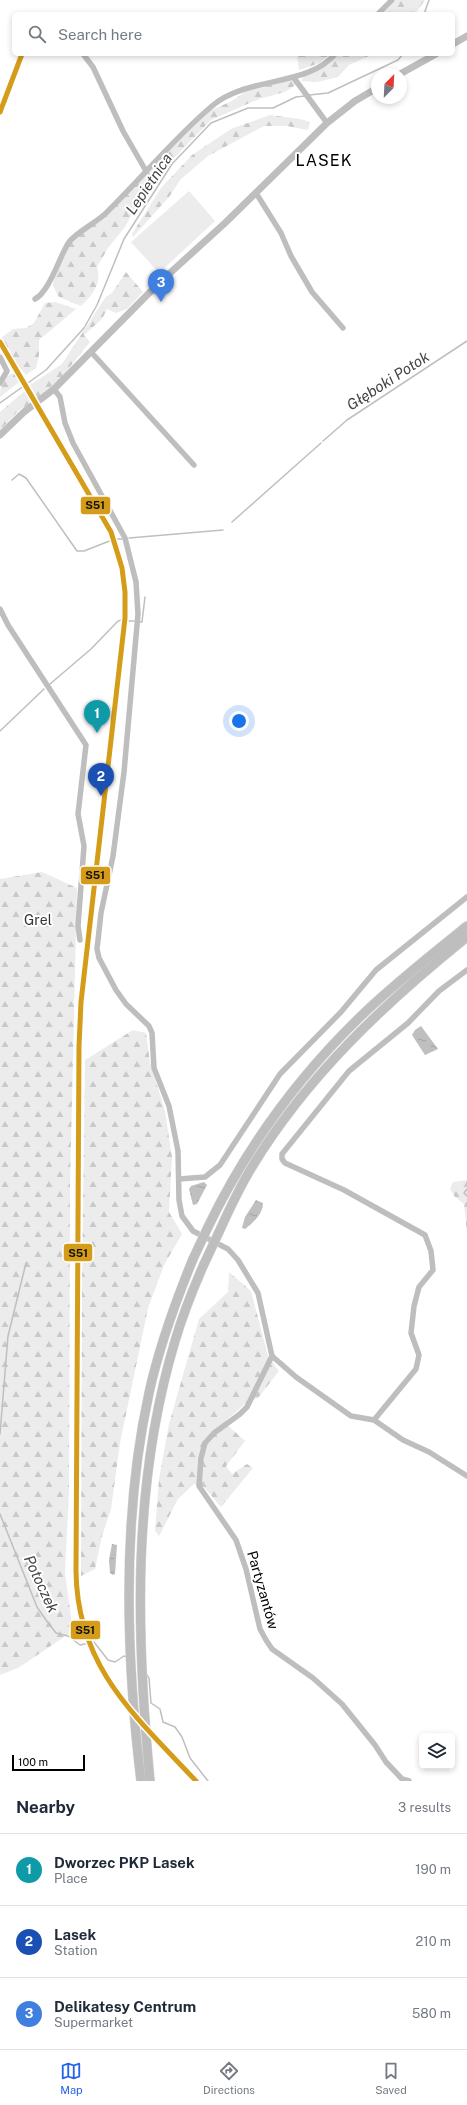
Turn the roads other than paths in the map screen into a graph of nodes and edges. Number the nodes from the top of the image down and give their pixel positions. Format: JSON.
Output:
{"nodes":[{"id":1,"x":392,"y":0,"type":"edge"},
{"id":2,"x":380,"y":12,"type":"edge"},
{"id":3,"x":467,"y":36,"type":"edge"},
{"id":4,"x":455,"y":43,"type":"edge"},
{"id":5,"x":85,"y":56,"type":"edge"},
{"id":6,"x":333,"y":56,"type":"edge"},
{"id":7,"x":432,"y":56,"type":"edge"},
{"id":8,"x":407,"y":70,"type":"edge"},
{"id":9,"x":294,"y":78,"type":"junction"},
{"id":10,"x":371,"y":92,"type":"edge"},
{"id":11,"x":327,"y":123,"type":"junction"},
{"id":12,"x":146,"y":172,"type":"junction"},
{"id":13,"x":256,"y":193,"type":"junction"},
{"id":14,"x":35,"y":299,"type":"dead end"},
{"id":15,"x":343,"y":328,"type":"dead end"},
{"id":16,"x":91,"y":352,"type":"junction"},
{"id":17,"x":0,"y":357,"type":"edge"},
{"id":18,"x":0,"y":383,"type":"edge"},
{"id":19,"x":54,"y":389,"type":"junction"},
{"id":20,"x":0,"y":435,"type":"edge"},
{"id":21,"x":194,"y":464,"type":"dead end"},
{"id":22,"x":0,"y":609,"type":"edge"},
{"id":23,"x":2,"y":619,"type":"edge"},
{"id":24,"x":467,"y":897,"type":"edge"},
{"id":25,"x":467,"y":926,"type":"edge"},
{"id":26,"x":467,"y":937,"type":"edge"},
{"id":27,"x":80,"y":940,"type":"dead end"},
{"id":28,"x":467,"y":970,"type":"edge"},
{"id":29,"x":180,"y":1178,"type":"junction"},
{"id":30,"x":272,"y":1356,"type":"junction"},
{"id":31,"x":374,"y":1420,"type":"junction"},
{"id":32,"x":467,"y":1476,"type":"edge"},
{"id":33,"x":141,"y":1781,"type":"edge"},
{"id":34,"x":150,"y":1781,"type":"edge"},
{"id":35,"x":409,"y":1781,"type":"edge"}],
"edges":[{"from":1,"to":2,"type":"street"},
{"from":3,"to":4,"type":"street"},
{"from":5,"to":12,"type":"street"},
{"from":6,"to":9,"type":"street"},
{"from":7,"to":8,"type":"street"},
{"from":9,"to":11,"type":"street"},
{"from":9,"to":12,"type":"street"},
{"from":10,"to":11,"type":"street"},
{"from":11,"to":13,"type":"street"},
{"from":12,"to":14,"type":"street"},
{"from":13,"to":15,"type":"street"},
{"from":13,"to":16,"type":"street"},
{"from":16,"to":19,"type":"street"},
{"from":16,"to":21,"type":"street"},
{"from":17,"to":18,"type":"street"},
{"from":19,"to":20,"type":"street"},
{"from":19,"to":29,"type":"street"},
{"from":22,"to":23,"type":"street"},
{"from":23,"to":27,"type":"street"},
{"from":24,"to":29,"type":"street"},
{"from":25,"to":33,"type":"main road","bridge":true},
{"from":26,"to":34,"type":"main road","bridge":true},
{"from":28,"to":31,"type":"street"},
{"from":29,"to":30,"type":"street"},
{"from":30,"to":31,"type":"street"},
{"from":30,"to":35,"type":"street","name":"Partyzantów"},
{"from":31,"to":32,"type":"street"}]}
